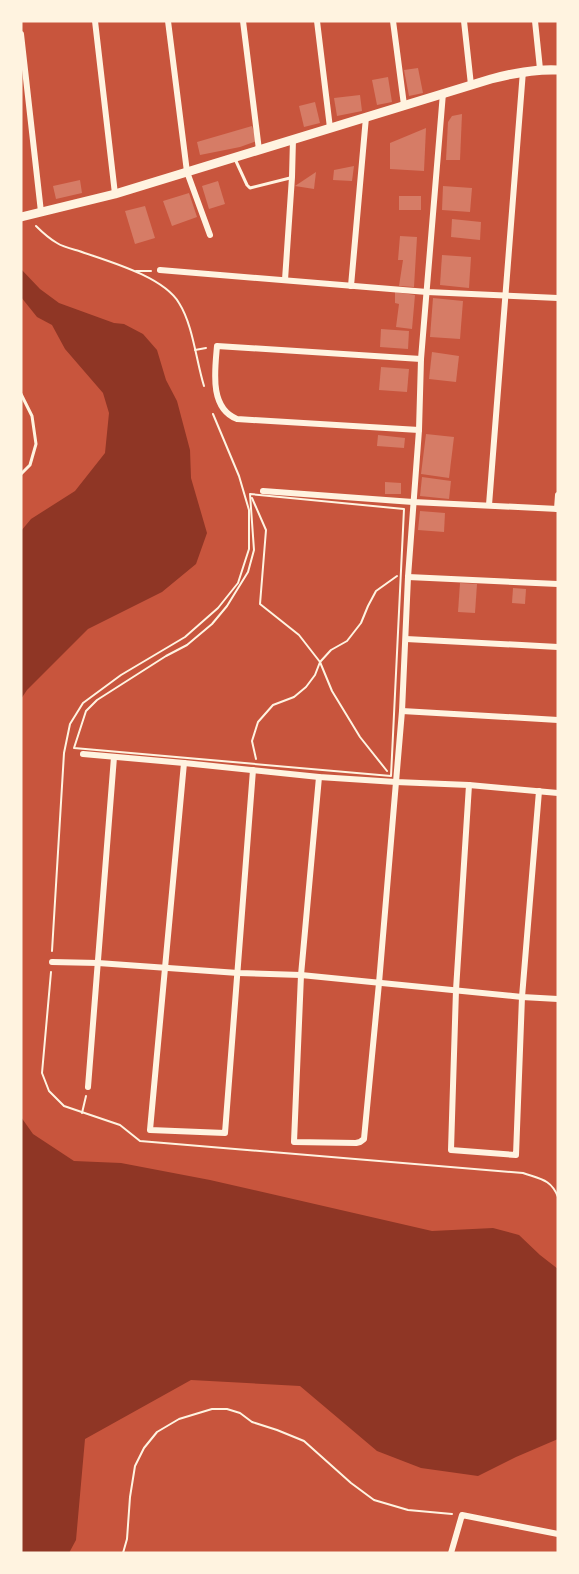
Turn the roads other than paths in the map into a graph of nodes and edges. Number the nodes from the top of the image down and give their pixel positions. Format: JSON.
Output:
{"nodes":[{"id":1,"x":95,"y":21,"type":"edge"},
{"id":2,"x":168,"y":21,"type":"edge"},
{"id":3,"x":243,"y":21,"type":"edge"},
{"id":4,"x":317,"y":21,"type":"edge"},
{"id":5,"x":393,"y":21,"type":"edge"},
{"id":6,"x":464,"y":21,"type":"edge"},
{"id":7,"x":535,"y":21,"type":"edge"},
{"id":8,"x":21,"y":34,"type":"edge"},
{"id":9,"x":540,"y":69,"type":"junction"},
{"id":10,"x":558,"y":70,"type":"edge"},
{"id":11,"x":523,"y":71,"type":"junction"},
{"id":12,"x":471,"y":85,"type":"junction"},
{"id":13,"x":443,"y":93,"type":"junction"},
{"id":14,"x":404,"y":105,"type":"junction"},
{"id":15,"x":366,"y":117,"type":"junction"},
{"id":16,"x":330,"y":128,"type":"junction"},
{"id":17,"x":293,"y":140,"type":"junction"},
{"id":18,"x":259,"y":150,"type":"junction"},
{"id":19,"x":234,"y":158,"type":"junction"},
{"id":20,"x":187,"y":172,"type":"junction"},
{"id":21,"x":292,"y":177,"type":"junction"},
{"id":22,"x":115,"y":194,"type":"junction"},
{"id":23,"x":41,"y":212,"type":"junction"},
{"id":24,"x":21,"y":217,"type":"edge"},
{"id":25,"x":210,"y":235,"type":"dead end"},
{"id":26,"x":160,"y":270,"type":"road end"},
{"id":27,"x":285,"y":280,"type":"junction"},
{"id":28,"x":351,"y":286,"type":"junction"},
{"id":29,"x":427,"y":292,"type":"junction"},
{"id":30,"x":506,"y":296,"type":"junction"},
{"id":31,"x":558,"y":298,"type":"edge"},
{"id":32,"x":421,"y":359,"type":"junction"},
{"id":33,"x":21,"y":394,"type":"edge"},
{"id":34,"x":419,"y":430,"type":"junction"},
{"id":35,"x":21,"y":474,"type":"edge"},
{"id":36,"x":263,"y":491,"type":"dead end"},
{"id":37,"x":558,"y":495,"type":"edge"},
{"id":38,"x":413,"y":502,"type":"junction"},
{"id":39,"x":489,"y":505,"type":"junction"},
{"id":40,"x":557,"y":509,"type":"edge"},
{"id":41,"x":408,"y":573,"type":"junction"},
{"id":42,"x":558,"y":584,"type":"edge"},
{"id":43,"x":406,"y":639,"type":"junction"},
{"id":44,"x":558,"y":647,"type":"edge"},
{"id":45,"x":402,"y":711,"type":"junction"},
{"id":46,"x":558,"y":720,"type":"edge"},
{"id":47,"x":83,"y":754,"type":"dead end"},
{"id":48,"x":114,"y":757,"type":"junction"},
{"id":49,"x":184,"y":763,"type":"junction"},
{"id":50,"x":256,"y":768,"type":"junction"},
{"id":51,"x":319,"y":777,"type":"junction"},
{"id":52,"x":396,"y":782,"type":"junction"},
{"id":53,"x":469,"y":785,"type":"junction"},
{"id":54,"x":538,"y":791,"type":"junction"},
{"id":55,"x":558,"y":793,"type":"edge"},
{"id":56,"x":52,"y":962,"type":"dead end"},
{"id":57,"x":98,"y":963,"type":"junction"},
{"id":58,"x":165,"y":968,"type":"junction"},
{"id":59,"x":238,"y":973,"type":"junction"},
{"id":60,"x":301,"y":975,"type":"junction"},
{"id":61,"x":379,"y":983,"type":"junction"},
{"id":62,"x":456,"y":990,"type":"junction"},
{"id":63,"x":522,"y":997,"type":"junction"},
{"id":64,"x":558,"y":999,"type":"edge"},
{"id":65,"x":88,"y":1087,"type":"road end"},
{"id":66,"x":556,"y":1533,"type":"edge"},
{"id":67,"x":451,"y":1553,"type":"edge"}],
"edges":[{"from":1,"to":22,"type":"street"},
{"from":2,"to":20,"type":"street"},
{"from":3,"to":18,"type":"street"},
{"from":4,"to":16,"type":"street"},
{"from":5,"to":14,"type":"street"},
{"from":6,"to":12,"type":"street"},
{"from":7,"to":9,"type":"street"},
{"from":8,"to":23,"type":"street"},
{"from":9,"to":10,"type":"main road"},
{"from":9,"to":11,"type":"main road"},
{"from":11,"to":12,"type":"main road"},
{"from":11,"to":30,"type":"street"},
{"from":12,"to":13,"type":"main road"},
{"from":13,"to":14,"type":"main road"},
{"from":13,"to":29,"type":"street"},
{"from":14,"to":15,"type":"main road"},
{"from":15,"to":16,"type":"main road"},
{"from":15,"to":28,"type":"street"},
{"from":16,"to":17,"type":"main road"},
{"from":17,"to":18,"type":"main road"},
{"from":17,"to":21,"type":"street"},
{"from":18,"to":19,"type":"main road"},
{"from":19,"to":20,"type":"main road"},
{"from":19,"to":21,"type":"lane"},
{"from":20,"to":22,"type":"main road"},
{"from":20,"to":25,"type":"street"},
{"from":21,"to":27,"type":"street"},
{"from":22,"to":23,"type":"main road"},
{"from":23,"to":24,"type":"main road"},
{"from":26,"to":27,"type":"street"},
{"from":27,"to":28,"type":"street"},
{"from":28,"to":29,"type":"street"},
{"from":29,"to":30,"type":"street"},
{"from":29,"to":32,"type":"street"},
{"from":30,"to":31,"type":"street"},
{"from":30,"to":39,"type":"street"},
{"from":32,"to":34,"type":"street"},
{"from":32,"to":34,"type":"street"},
{"from":33,"to":35,"type":"lane"},
{"from":34,"to":38,"type":"street"},
{"from":36,"to":38,"type":"street"},
{"from":37,"to":40,"type":"street"},
{"from":38,"to":39,"type":"street"},
{"from":38,"to":41,"type":"street"},
{"from":39,"to":40,"type":"street"},
{"from":41,"to":42,"type":"street"},
{"from":41,"to":43,"type":"street"},
{"from":43,"to":44,"type":"street"},
{"from":43,"to":45,"type":"street"},
{"from":45,"to":46,"type":"street"},
{"from":45,"to":52,"type":"street"},
{"from":47,"to":48,"type":"street"},
{"from":48,"to":49,"type":"street"},
{"from":48,"to":57,"type":"street"},
{"from":49,"to":50,"type":"street"},
{"from":49,"to":58,"type":"street"},
{"from":50,"to":51,"type":"street"},
{"from":50,"to":59,"type":"street"},
{"from":51,"to":52,"type":"street"},
{"from":51,"to":60,"type":"street"},
{"from":52,"to":53,"type":"street"},
{"from":52,"to":61,"type":"street"},
{"from":53,"to":54,"type":"street"},
{"from":53,"to":62,"type":"street"},
{"from":54,"to":55,"type":"street"},
{"from":54,"to":63,"type":"street"},
{"from":56,"to":57,"type":"street"},
{"from":57,"to":58,"type":"street"},
{"from":57,"to":65,"type":"street"},
{"from":58,"to":59,"type":"street"},
{"from":58,"to":59,"type":"street"},
{"from":59,"to":60,"type":"street"},
{"from":60,"to":61,"type":"street"},
{"from":60,"to":61,"type":"street"},
{"from":61,"to":62,"type":"street"},
{"from":62,"to":63,"type":"street"},
{"from":62,"to":63,"type":"street"},
{"from":63,"to":64,"type":"street"},
{"from":66,"to":67,"type":"street"}]}
